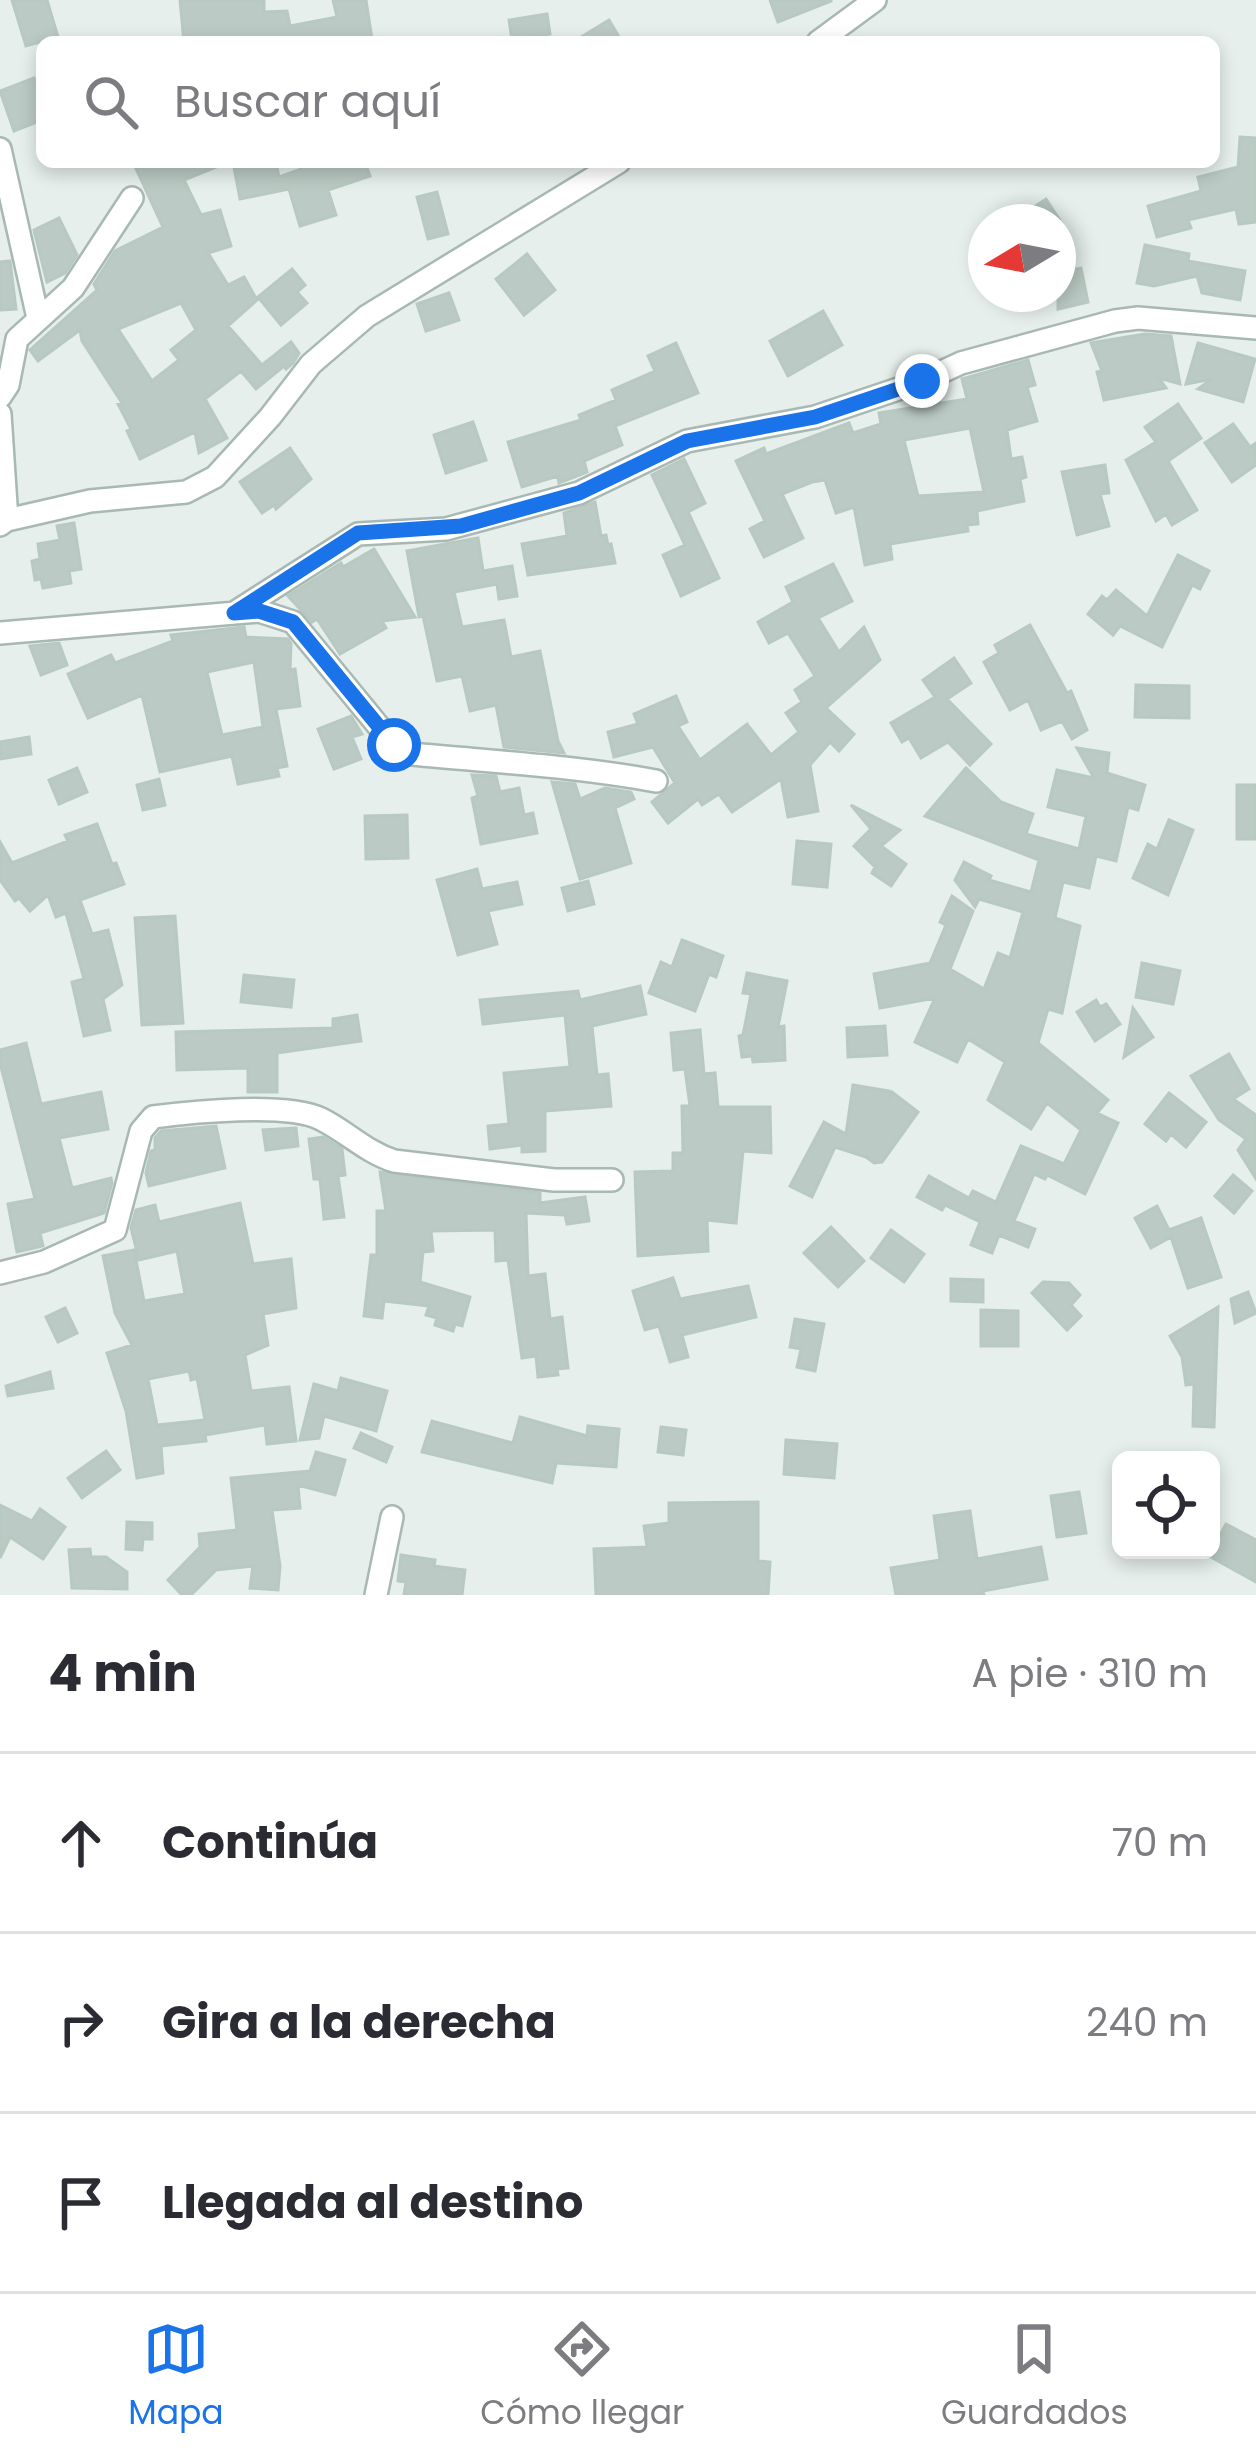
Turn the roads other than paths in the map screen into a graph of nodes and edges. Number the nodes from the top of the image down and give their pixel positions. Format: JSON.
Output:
{"nodes":[{"id":1,"x":874,"y":0,"type":"edge"},
{"id":2,"x":826,"y":36,"type":"edge"},
{"id":3,"x":0,"y":149,"type":"edge"},
{"id":4,"x":609,"y":168,"type":"edge"},
{"id":5,"x":132,"y":197,"type":"dead end"},
{"id":6,"x":38,"y":318,"type":"junction"},
{"id":7,"x":1256,"y":328,"type":"edge"},
{"id":8,"x":0,"y":397,"type":"edge"},
{"id":9,"x":0,"y":414,"type":"edge"},
{"id":10,"x":3,"y":522,"type":"edge"},
{"id":11,"x":234,"y":613,"type":"junction"},
{"id":12,"x":0,"y":633,"type":"edge"},
{"id":13,"x":656,"y":781,"type":"dead end"},
{"id":14,"x":613,"y":1180,"type":"dead end"},
{"id":15,"x":0,"y":1273,"type":"edge"},
{"id":16,"x":392,"y":1517,"type":"dead end"},
{"id":17,"x":376,"y":1595,"type":"edge"}],
"edges":[{"from":1,"to":2,"type":"street"},
{"from":3,"to":6,"type":"street"},
{"from":4,"to":10,"type":"street"},
{"from":5,"to":6,"type":"street"},
{"from":6,"to":8,"type":"street"},
{"from":7,"to":11,"type":"street"},
{"from":9,"to":10,"type":"street"},
{"from":11,"to":12,"type":"street"},
{"from":11,"to":13,"type":"street"},
{"from":14,"to":15,"type":"street"},
{"from":16,"to":17,"type":"street"}]}
